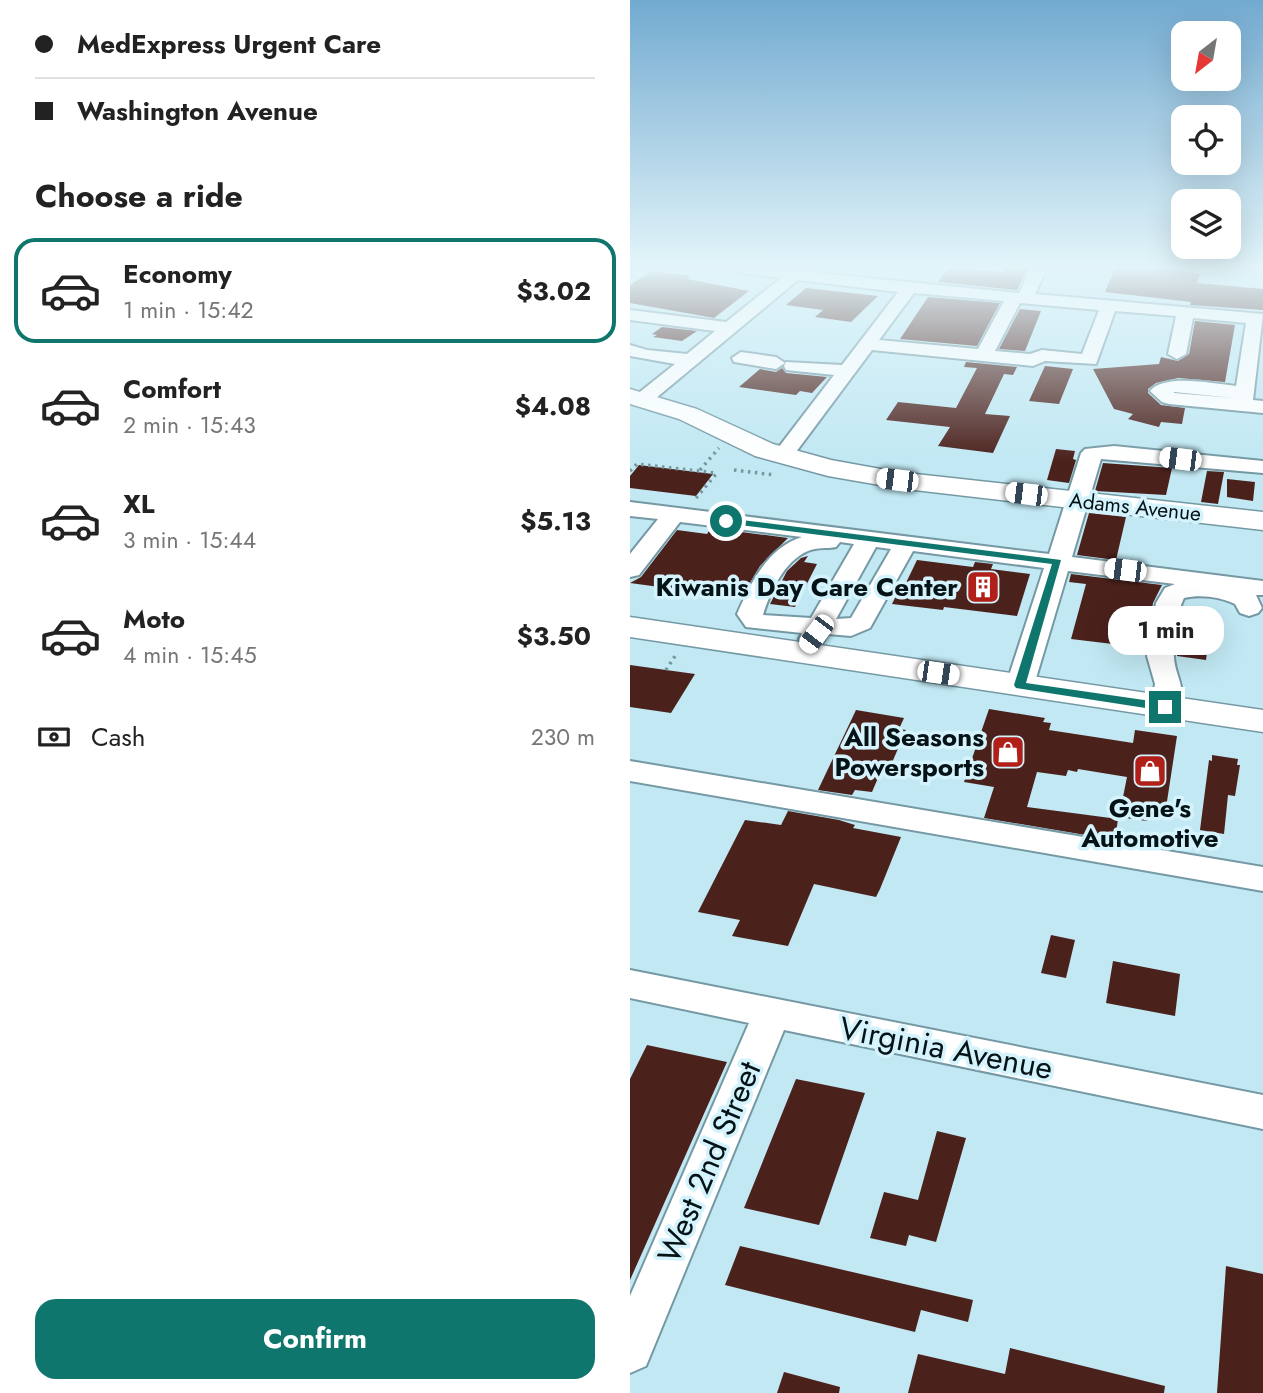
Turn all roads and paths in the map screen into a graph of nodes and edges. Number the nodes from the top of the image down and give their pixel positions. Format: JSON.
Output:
{"nodes":[{"id":1,"x":726,"y":331,"type":"edge"},
{"id":2,"x":876,"y":331,"type":"edge"},
{"id":3,"x":999,"y":331,"type":"edge"},
{"id":4,"x":1100,"y":331,"type":"edge"},
{"id":5,"x":1181,"y":331,"type":"edge"},
{"id":6,"x":1258,"y":331,"type":"edge"},
{"id":7,"x":866,"y":344,"type":"junction"},
{"id":8,"x":986,"y":351,"type":"dead end"},
{"id":9,"x":1177,"y":354,"type":"dead end"},
{"id":10,"x":635,"y":357,"type":"edge"},
{"id":11,"x":741,"y":358,"type":"dead end"},
{"id":12,"x":691,"y":360,"type":"junction"},
{"id":13,"x":846,"y":371,"type":"junction"},
{"id":14,"x":634,"y":401,"type":"edge"},
{"id":15,"x":1250,"y":402,"type":"edge"},
{"id":16,"x":720,"y":446,"type":"dead end"},
{"id":17,"x":783,"y":456,"type":"junction"},
{"id":18,"x":1263,"y":467,"type":"edge"},
{"id":19,"x":630,"y":471,"type":"edge"},
{"id":20,"x":699,"y":471,"type":"junction"},
{"id":21,"x":1077,"y":500,"type":"junction"},
{"id":22,"x":679,"y":506,"type":"junction"},
{"id":23,"x":632,"y":512,"type":"edge"},
{"id":24,"x":1263,"y":521,"type":"edge"},
{"id":25,"x":906,"y":543,"type":"junction"},
{"id":26,"x":860,"y":545,"type":"junction"},
{"id":27,"x":1058,"y":562,"type":"junction"},
{"id":28,"x":632,"y":564,"type":"edge"},
{"id":29,"x":1256,"y":598,"type":"edge"},
{"id":30,"x":630,"y":627,"type":"edge"},
{"id":31,"x":747,"y":633,"type":"junction"},
{"id":32,"x":810,"y":640,"type":"junction"},
{"id":33,"x":675,"y":656,"type":"dead end"},
{"id":34,"x":666,"y":670,"type":"dead end"},
{"id":35,"x":1020,"y":685,"type":"junction"},
{"id":36,"x":1165,"y":707,"type":"junction"},
{"id":37,"x":1263,"y":722,"type":"edge"},
{"id":38,"x":630,"y":771,"type":"edge"},
{"id":39,"x":1263,"y":879,"type":"edge"},
{"id":40,"x":630,"y":984,"type":"edge"},
{"id":41,"x":772,"y":1013,"type":"junction"},
{"id":42,"x":1263,"y":1112,"type":"edge"},
{"id":43,"x":630,"y":1350,"type":"edge"}],
"edges":[{"from":1,"to":12,"type":"street"},
{"from":2,"to":7,"type":"street"},
{"from":3,"to":8,"type":"street"},
{"from":4,"to":7,"type":"street"},
{"from":5,"to":9,"type":"street"},
{"from":6,"to":15,"type":"street"},
{"from":7,"to":13,"type":"street"},
{"from":10,"to":12,"type":"street"},
{"from":11,"to":13,"type":"street"},
{"from":12,"to":14,"type":"street"},
{"from":13,"to":17,"type":"street"},
{"from":14,"to":17,"type":"main road","name":"Adams Avenue"},
{"from":16,"to":20,"type":"path"},
{"from":17,"to":21,"type":"main road","name":"Adams Avenue"},
{"from":18,"to":21,"type":"street"},
{"from":19,"to":20,"type":"path"},
{"from":20,"to":22,"type":"path"},
{"from":21,"to":24,"type":"main road","name":"Adams Avenue"},
{"from":21,"to":27,"type":"street"},
{"from":22,"to":23,"type":"street"},
{"from":22,"to":26,"type":"street"},
{"from":22,"to":28,"type":"street"},
{"from":25,"to":26,"type":"street"},
{"from":25,"to":27,"type":"street"},
{"from":25,"to":32,"type":"street"},
{"from":26,"to":31,"type":"street"},
{"from":26,"to":32,"type":"street"},
{"from":27,"to":29,"type":"street"},
{"from":27,"to":35,"type":"street"},
{"from":29,"to":36,"type":"street"},
{"from":30,"to":31,"type":"main road"},
{"from":31,"to":32,"type":"main road"},
{"from":32,"to":35,"type":"main road"},
{"from":33,"to":34,"type":"path"},
{"from":35,"to":36,"type":"main road"},
{"from":36,"to":37,"type":"main road"},
{"from":38,"to":39,"type":"street"},
{"from":40,"to":41,"type":"street","name":"Virginia Avenue"},
{"from":41,"to":42,"type":"street","name":"Virginia Avenue"},
{"from":41,"to":43,"type":"street","name":"West 2nd Street"}]}
